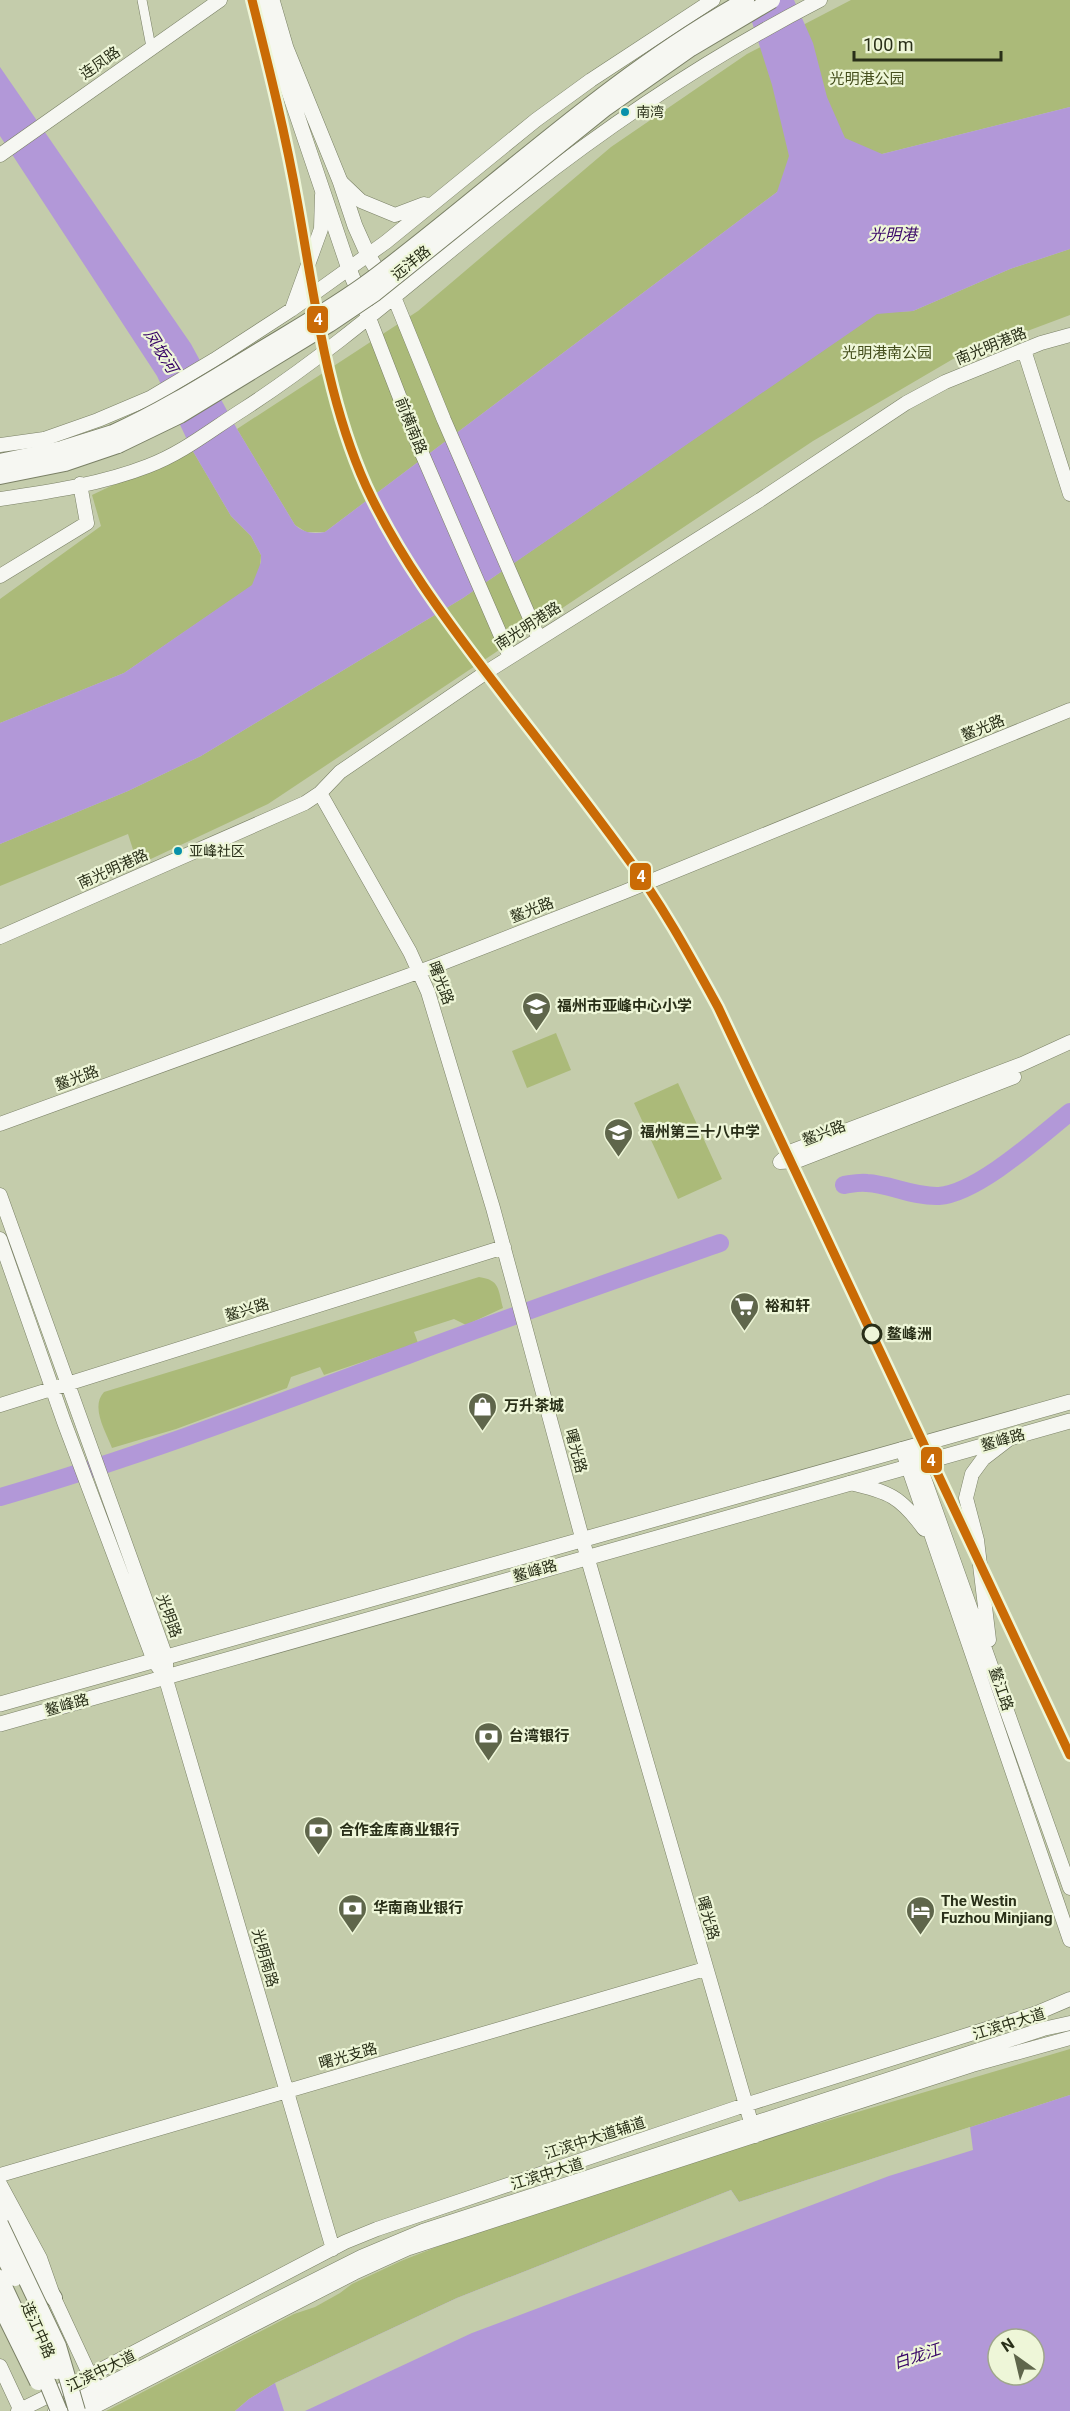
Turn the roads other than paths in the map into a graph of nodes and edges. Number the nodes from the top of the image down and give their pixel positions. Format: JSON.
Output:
{"nodes":[{"id":1,"x":142,"y":0,"type":"edge"},
{"id":2,"x":220,"y":0,"type":"edge"},
{"id":3,"x":260,"y":0,"type":"edge"},
{"id":4,"x":272,"y":0,"type":"edge"},
{"id":5,"x":713,"y":0,"type":"edge"},
{"id":6,"x":746,"y":0,"type":"edge"},
{"id":7,"x":772,"y":0,"type":"edge"},
{"id":8,"x":820,"y":0,"type":"edge"},
{"id":9,"x":152,"y":47,"type":"junction"},
{"id":10,"x":0,"y":154,"type":"edge"},
{"id":11,"x":340,"y":181,"type":"junction"},
{"id":12,"x":322,"y":190,"type":"junction"},
{"id":13,"x":434,"y":201,"type":"junction"},
{"id":14,"x":368,"y":255,"type":"junction"},
{"id":15,"x":349,"y":269,"type":"junction"},
{"id":16,"x":394,"y":297,"type":"junction"},
{"id":17,"x":291,"y":310,"type":"junction"},
{"id":18,"x":369,"y":318,"type":"junction"},
{"id":19,"x":1070,"y":336,"type":"edge"},
{"id":20,"x":1024,"y":350,"type":"junction"},
{"id":21,"x":116,"y":439,"type":"junction"},
{"id":22,"x":0,"y":445,"type":"edge"},
{"id":23,"x":0,"y":462,"type":"edge"},
{"id":24,"x":0,"y":476,"type":"edge"},
{"id":25,"x":80,"y":484,"type":"junction"},
{"id":26,"x":1070,"y":494,"type":"edge"},
{"id":27,"x":0,"y":499,"type":"edge"},
{"id":28,"x":0,"y":576,"type":"edge"},
{"id":29,"x":539,"y":639,"type":"junction"},
{"id":30,"x":510,"y":657,"type":"junction"},
{"id":31,"x":1070,"y":710,"type":"edge"},
{"id":32,"x":321,"y":793,"type":"junction"},
{"id":33,"x":0,"y":937,"type":"edge"},
{"id":34,"x":420,"y":971,"type":"junction"},
{"id":35,"x":1070,"y":1042,"type":"edge"},
{"id":36,"x":1070,"y":1053,"type":"edge"},
{"id":37,"x":0,"y":1124,"type":"edge"},
{"id":38,"x":0,"y":1196,"type":"edge"},
{"id":39,"x":0,"y":1239,"type":"edge"},
{"id":40,"x":504,"y":1247,"type":"junction"},
{"id":41,"x":67,"y":1384,"type":"junction"},
{"id":42,"x":53,"y":1388,"type":"junction"},
{"id":43,"x":1070,"y":1402,"type":"edge"},
{"id":44,"x":0,"y":1405,"type":"edge"},
{"id":45,"x":1070,"y":1421,"type":"edge"},
{"id":46,"x":1012,"y":1437,"type":"junction"},
{"id":47,"x":908,"y":1448,"type":"junction"},
{"id":48,"x":914,"y":1466,"type":"junction"},
{"id":49,"x":850,"y":1483,"type":"junction"},
{"id":50,"x":931,"y":1538,"type":"junction"},
{"id":51,"x":582,"y":1539,"type":"junction"},
{"id":52,"x":587,"y":1556,"type":"junction"},
{"id":53,"x":160,"y":1659,"type":"junction"},
{"id":54,"x":991,"y":1663,"type":"junction"},
{"id":55,"x":165,"y":1676,"type":"junction"},
{"id":56,"x":0,"y":1704,"type":"edge"},
{"id":57,"x":0,"y":1724,"type":"edge"},
{"id":58,"x":1070,"y":1888,"type":"edge"},
{"id":59,"x":1070,"y":1940,"type":"edge"},
{"id":60,"x":705,"y":1969,"type":"junction"},
{"id":61,"x":1070,"y":1999,"type":"edge"},
{"id":62,"x":1070,"y":2023,"type":"edge"},
{"id":63,"x":1070,"y":2038,"type":"edge"},
{"id":64,"x":286,"y":2091,"type":"junction"},
{"id":65,"x":745,"y":2105,"type":"junction"},
{"id":66,"x":753,"y":2130,"type":"junction"},
{"id":67,"x":0,"y":2175,"type":"edge"},
{"id":68,"x":0,"y":2184,"type":"edge"},
{"id":69,"x":0,"y":2203,"type":"edge"},
{"id":70,"x":0,"y":2224,"type":"edge"},
{"id":71,"x":0,"y":2249,"type":"edge"},
{"id":72,"x":333,"y":2249,"type":"junction"},
{"id":73,"x":0,"y":2278,"type":"edge"},
{"id":74,"x":54,"y":2298,"type":"junction"},
{"id":75,"x":0,"y":2305,"type":"edge"},
{"id":76,"x":0,"y":2366,"type":"edge"},
{"id":77,"x":89,"y":2376,"type":"junction"},
{"id":78,"x":101,"y":2396,"type":"junction"},
{"id":79,"x":20,"y":2411,"type":"edge"},
{"id":80,"x":56,"y":2411,"type":"edge"},
{"id":81,"x":75,"y":2411,"type":"edge"},
{"id":82,"x":87,"y":2411,"type":"edge"}],
"edges":[{"from":1,"to":9,"type":"street"},
{"from":2,"to":9,"type":"main road","name":"连凤路"},
{"from":3,"to":12,"type":"main road","name":"前横南路"},
{"from":4,"to":11,"type":"main road"},
{"from":5,"to":13,"type":"main road"},
{"from":6,"to":21,"type":"highway","bridge":true},
{"from":7,"to":21,"type":"highway","bridge":true},
{"from":8,"to":16,"type":"main road","name":"远洋路"},
{"from":9,"to":10,"type":"main road","name":"连凤路"},
{"from":11,"to":13,"type":"main road"},
{"from":11,"to":14,"type":"main road"},
{"from":12,"to":15,"type":"main road","name":"前横南路"},
{"from":12,"to":17,"type":"main road","name":"前横南路"},
{"from":13,"to":14,"type":"main road"},
{"from":14,"to":15,"type":"main road"},
{"from":14,"to":16,"type":"main road"},
{"from":15,"to":17,"type":"main road"},
{"from":15,"to":18,"type":"main road","name":"前横南路"},
{"from":16,"to":18,"type":"main road","name":"远洋路"},
{"from":16,"to":29,"type":"main road"},
{"from":17,"to":22,"type":"main road"},
{"from":18,"to":25,"type":"main road","name":"远洋路"},
{"from":18,"to":30,"type":"main road","name":"前横南路"},
{"from":19,"to":20,"type":"main road","name":"南光明港路"},
{"from":20,"to":26,"type":"main road"},
{"from":20,"to":29,"type":"main road","name":"南光明港路"},
{"from":21,"to":23,"type":"highway"},
{"from":21,"to":24,"type":"highway"},
{"from":25,"to":27,"type":"main road","name":"远洋路"},
{"from":25,"to":28,"type":"main road"},
{"from":29,"to":30,"type":"main road","name":"南光明港路"},
{"from":30,"to":32,"type":"main road","name":"南光明港路"},
{"from":31,"to":34,"type":"main road","name":"鳌光路"},
{"from":32,"to":33,"type":"main road","name":"南光明港路"},
{"from":32,"to":34,"type":"main road","name":"曙光路"},
{"from":34,"to":37,"type":"main road","name":"鳌光路"},
{"from":34,"to":40,"type":"main road","name":"曙光路"},
{"from":35,"to":36,"type":"main road","name":"鳌兴路"},
{"from":38,"to":41,"type":"main road","name":"光明路"},
{"from":39,"to":42,"type":"main road","name":"光明路"},
{"from":40,"to":41,"type":"main road","name":"鳌兴路"},
{"from":40,"to":51,"type":"main road","name":"曙光路"},
{"from":41,"to":42,"type":"main road","name":"鳌兴路"},
{"from":41,"to":53,"type":"main road","name":"光明路"},
{"from":42,"to":44,"type":"main road","name":"鳌兴路"},
{"from":42,"to":53,"type":"main road","name":"光明路"},
{"from":43,"to":47,"type":"main road","name":"鳌峰路"},
{"from":45,"to":46,"type":"main road","name":"鳌峰路"},
{"from":46,"to":48,"type":"main road","name":"鳌峰路"},
{"from":46,"to":54,"type":"main road"},
{"from":47,"to":48,"type":"main road","name":"鳌江路"},
{"from":47,"to":51,"type":"main road","name":"鳌峰路"},
{"from":48,"to":49,"type":"main road","name":"鳌峰路"},
{"from":48,"to":50,"type":"main road","name":"鳌江路"},
{"from":48,"to":54,"type":"main road","name":"鳌江路"},
{"from":49,"to":50,"type":"main road"},
{"from":49,"to":52,"type":"main road","name":"鳌峰路"},
{"from":50,"to":59,"type":"main road","name":"鳌江路"},
{"from":51,"to":52,"type":"main road","name":"曙光路"},
{"from":51,"to":53,"type":"main road","name":"鳌峰路"},
{"from":52,"to":55,"type":"main road","name":"鳌峰路"},
{"from":52,"to":60,"type":"main road","name":"曙光路"},
{"from":53,"to":55,"type":"main road","name":"光明路"},
{"from":53,"to":56,"type":"main road","name":"鳌峰路"},
{"from":54,"to":58,"type":"main road","name":"鳌江路"},
{"from":55,"to":57,"type":"main road","name":"鳌峰路"},
{"from":55,"to":64,"type":"main road","name":"光明南路"},
{"from":60,"to":64,"type":"main road","name":"曙光支路"},
{"from":60,"to":65,"type":"main road","name":"曙光路"},
{"from":61,"to":65,"type":"main road","name":"江滨中大道辅道"},
{"from":62,"to":66,"type":"main road","name":"江滨中大道"},
{"from":63,"to":66,"type":"main road","name":"江滨中大道"},
{"from":64,"to":67,"type":"main road","name":"曙光支路"},
{"from":64,"to":72,"type":"main road","name":"光明南路"},
{"from":65,"to":66,"type":"main road","name":"曙光路"},
{"from":65,"to":72,"type":"main road","name":"江滨中大道辅道"},
{"from":66,"to":78,"type":"main road","name":"江滨中大道"},
{"from":68,"to":74,"type":"main road"},
{"from":69,"to":74,"type":"highway"},
{"from":70,"to":81,"type":"highway","bridge":true},
{"from":71,"to":81,"type":"highway","name":"连江中路","bridge":true},
{"from":72,"to":77,"type":"main road","name":"江滨中大道辅道"},
{"from":73,"to":80,"type":"highway","name":"连江中路","bridge":true},
{"from":74,"to":77,"type":"main road"},
{"from":75,"to":80,"type":"highway","bridge":true},
{"from":76,"to":79,"type":"main road"},
{"from":77,"to":78,"type":"main road"},
{"from":77,"to":79,"type":"main road","name":"江滨中大道辅道"},
{"from":78,"to":80,"type":"main road","name":"江滨中大道"},
{"from":78,"to":82,"type":"main road","name":"江滨中大道"}]}
